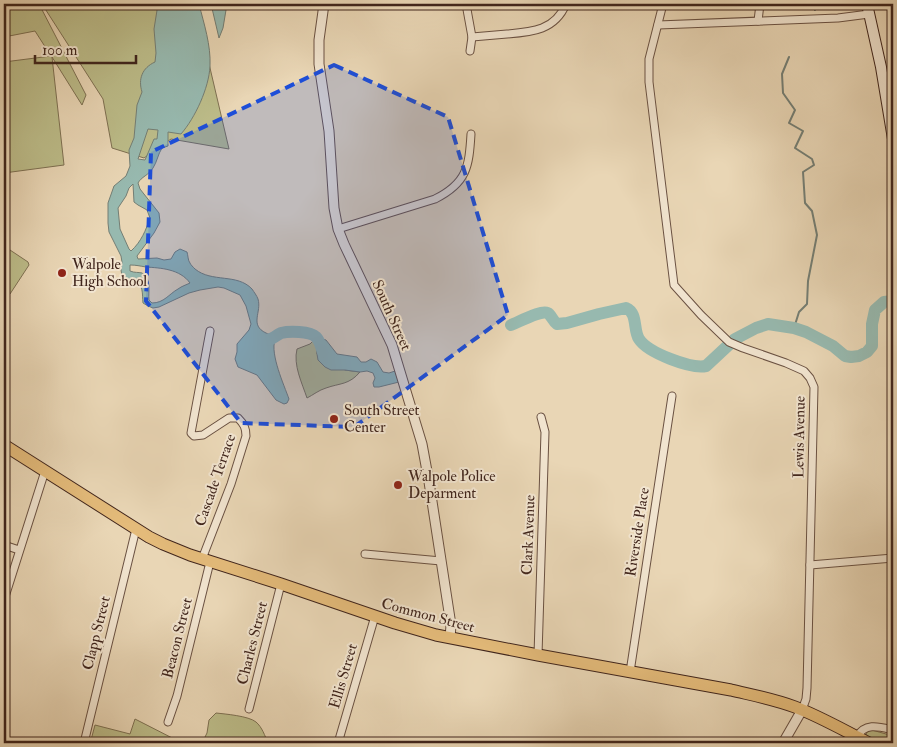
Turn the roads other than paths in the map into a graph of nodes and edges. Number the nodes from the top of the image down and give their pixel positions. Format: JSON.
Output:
{"nodes":[{"id":1,"x":324,"y":4,"type":"edge"},
{"id":2,"x":466,"y":4,"type":"edge"},
{"id":3,"x":566,"y":4,"type":"edge"},
{"id":4,"x":663,"y":4,"type":"edge"},
{"id":5,"x":760,"y":4,"type":"edge"},
{"id":6,"x":868,"y":9,"type":"edge"},
{"id":7,"x":758,"y":21,"type":"junction"},
{"id":8,"x":658,"y":25,"type":"junction"},
{"id":9,"x":472,"y":36,"type":"junction"},
{"id":10,"x":470,"y":52,"type":"dead end"},
{"id":11,"x":471,"y":134,"type":"dead end"},
{"id":12,"x":893,"y":139,"type":"edge"},
{"id":13,"x":338,"y":229,"type":"junction"},
{"id":14,"x":210,"y":331,"type":"dead end"},
{"id":15,"x":672,"y":396,"type":"dead end"},
{"id":16,"x":541,"y":417,"type":"dead end"},
{"id":17,"x":4,"y":445,"type":"edge"},
{"id":18,"x":45,"y":471,"type":"junction"},
{"id":19,"x":136,"y":529,"type":"junction"},
{"id":20,"x":4,"y":545,"type":"edge"},
{"id":21,"x":19,"y":550,"type":"junction"},
{"id":22,"x":365,"y":554,"type":"dead end"},
{"id":23,"x":893,"y":558,"type":"edge"},
{"id":24,"x":206,"y":560,"type":"junction"},
{"id":25,"x":441,"y":561,"type":"junction"},
{"id":26,"x":810,"y":565,"type":"junction"},
{"id":27,"x":281,"y":584,"type":"junction"},
{"id":28,"x":4,"y":600,"type":"edge"},
{"id":29,"x":375,"y":616,"type":"junction"},
{"id":30,"x":450,"y":638,"type":"junction"},
{"id":31,"x":538,"y":655,"type":"junction"},
{"id":32,"x":630,"y":672,"type":"junction"},
{"id":33,"x":249,"y":709,"type":"dead end"},
{"id":34,"x":802,"y":710,"type":"junction"},
{"id":35,"x":168,"y":722,"type":"dead end"},
{"id":36,"x":893,"y":730,"type":"edge"},
{"id":37,"x":857,"y":737,"type":"junction"},
{"id":38,"x":84,"y":743,"type":"edge"},
{"id":39,"x":338,"y":743,"type":"edge"},
{"id":40,"x":783,"y":743,"type":"edge"},
{"id":41,"x":869,"y":743,"type":"edge"}],
"edges":[{"from":1,"to":13,"type":"street","name":"South Street"},
{"from":2,"to":9,"type":"street"},
{"from":3,"to":9,"type":"street"},
{"from":4,"to":8,"type":"street","name":"Lewis Avenue"},
{"from":5,"to":7,"type":"street"},
{"from":6,"to":7,"type":"street"},
{"from":6,"to":12,"type":"main road"},
{"from":7,"to":8,"type":"street"},
{"from":8,"to":26,"type":"street","name":"Lewis Avenue"},
{"from":9,"to":10,"type":"street"},
{"from":11,"to":13,"type":"street"},
{"from":13,"to":25,"type":"street","name":"South Street"},
{"from":14,"to":24,"type":"street","name":"Cascade Terrace"},
{"from":15,"to":32,"type":"street","name":"Riverside Place"},
{"from":16,"to":31,"type":"street","name":"Clark Avenue"},
{"from":17,"to":18,"type":"main road","name":"Common Street"},
{"from":18,"to":19,"type":"main road","name":"Common Street"},
{"from":18,"to":21,"type":"street"},
{"from":19,"to":24,"type":"main road","name":"Common Street"},
{"from":19,"to":38,"type":"street","name":"Clapp Street"},
{"from":20,"to":21,"type":"street"},
{"from":21,"to":28,"type":"street"},
{"from":22,"to":25,"type":"street"},
{"from":23,"to":26,"type":"street"},
{"from":24,"to":27,"type":"main road","name":"Common Street"},
{"from":24,"to":35,"type":"street","name":"Beacon Street"},
{"from":25,"to":30,"type":"street","name":"South Street"},
{"from":26,"to":34,"type":"street","name":"Lewis Avenue"},
{"from":27,"to":29,"type":"main road","name":"Common Street"},
{"from":27,"to":33,"type":"street","name":"Charles Street"},
{"from":29,"to":30,"type":"main road","name":"Common Street"},
{"from":29,"to":39,"type":"street","name":"Ellis Street"},
{"from":30,"to":31,"type":"main road","name":"Common Street"},
{"from":31,"to":32,"type":"main road","name":"Common Street"},
{"from":32,"to":34,"type":"main road","name":"Common Street"},
{"from":34,"to":37,"type":"main road","name":"Common Street"},
{"from":34,"to":40,"type":"street"},
{"from":36,"to":37,"type":"street"},
{"from":37,"to":41,"type":"main road","name":"Common Street"}]}
